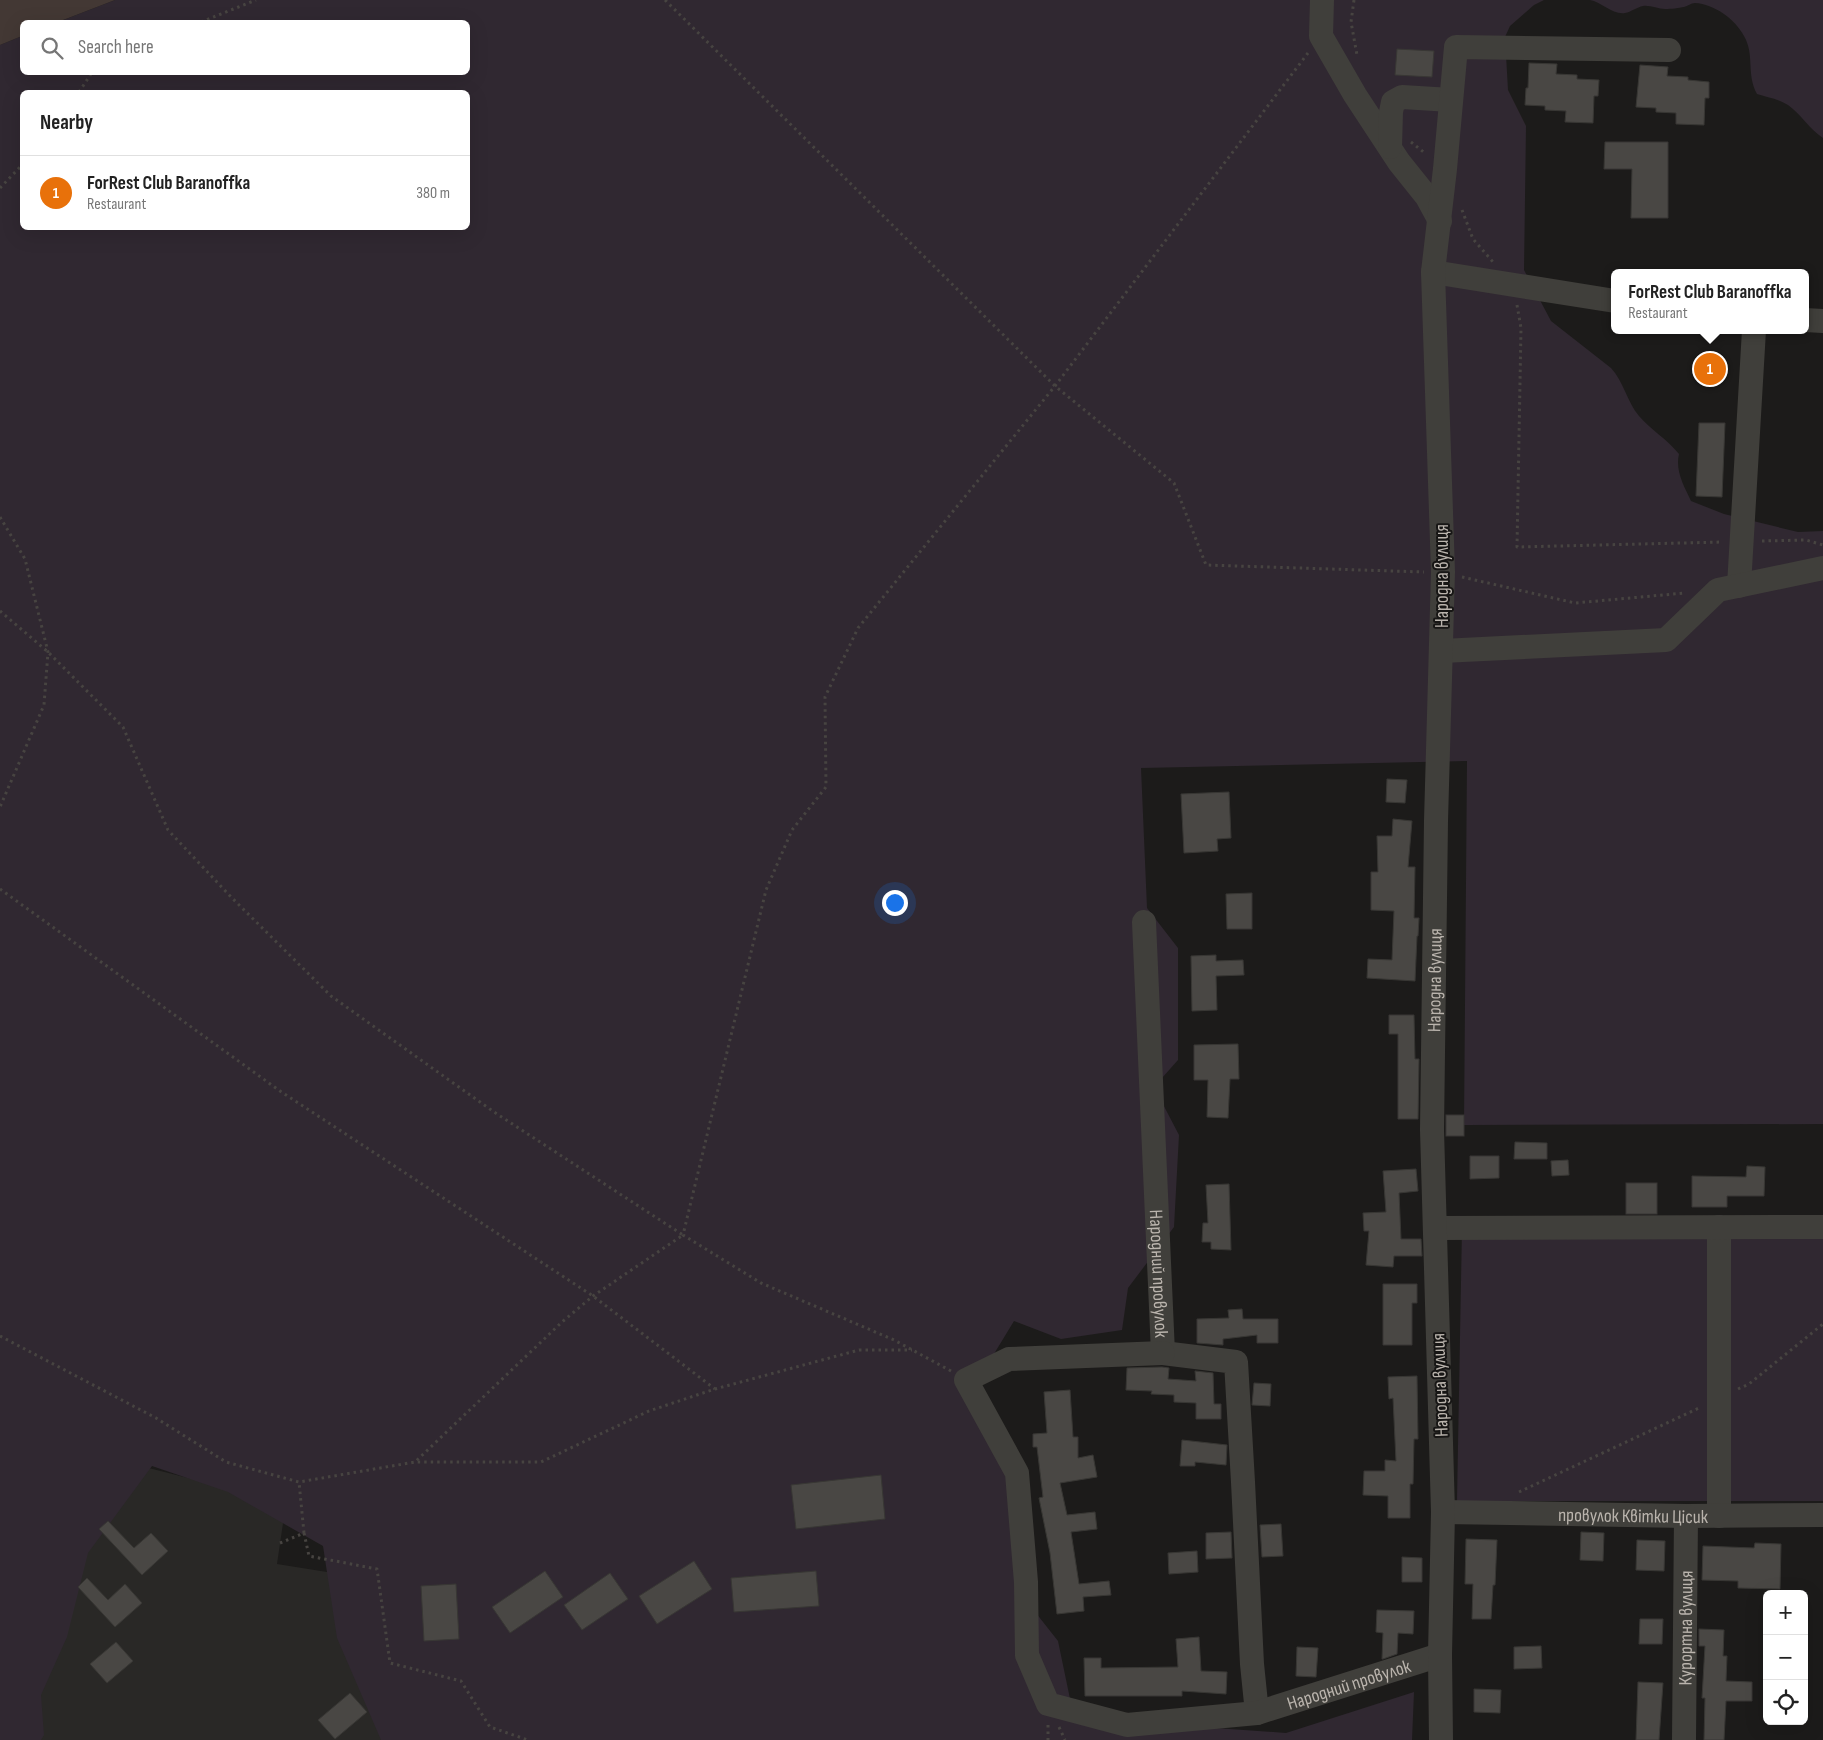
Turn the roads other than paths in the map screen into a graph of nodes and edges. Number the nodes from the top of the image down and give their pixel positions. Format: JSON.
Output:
{"nodes":[{"id":1,"x":1322,"y":0,"type":"edge"},
{"id":2,"x":1669,"y":50,"type":"dead end"},
{"id":3,"x":1451,"y":100,"type":"junction"},
{"id":4,"x":1390,"y":137,"type":"junction"},
{"id":5,"x":1440,"y":221,"type":"junction"},
{"id":6,"x":1433,"y":272,"type":"junction"},
{"id":7,"x":1611,"y":300,"type":"edge"},
{"id":8,"x":1809,"y":320,"type":"edge"},
{"id":9,"x":1823,"y":320,"type":"edge"},
{"id":10,"x":1754,"y":334,"type":"edge"},
{"id":11,"x":1823,"y":568,"type":"edge"},
{"id":12,"x":1728,"y":588,"type":"junction"},
{"id":13,"x":1442,"y":651,"type":"junction"},
{"id":14,"x":1144,"y":922,"type":"dead end"},
{"id":15,"x":1719,"y":1227,"type":"junction"},
{"id":16,"x":1823,"y":1227,"type":"edge"},
{"id":17,"x":1435,"y":1228,"type":"junction"},
{"id":18,"x":1164,"y":1353,"type":"junction"},
{"id":19,"x":1443,"y":1512,"type":"junction"},
{"id":20,"x":1823,"y":1515,"type":"edge"},
{"id":21,"x":1686,"y":1516,"type":"junction"},
{"id":22,"x":1719,"y":1516,"type":"junction"},
{"id":23,"x":1440,"y":1655,"type":"junction"},
{"id":24,"x":1257,"y":1713,"type":"junction"},
{"id":25,"x":1441,"y":1740,"type":"edge"},
{"id":26,"x":1684,"y":1740,"type":"edge"}],
"edges":[{"from":1,"to":4,"type":"street"},
{"from":2,"to":3,"type":"street","name":"Народна вулиця"},
{"from":3,"to":4,"type":"street"},
{"from":3,"to":5,"type":"street","name":"Народна вулиця"},
{"from":4,"to":5,"type":"street"},
{"from":5,"to":6,"type":"street","name":"Народна вулиця"},
{"from":6,"to":7,"type":"street"},
{"from":6,"to":13,"type":"street","name":"Народна вулиця"},
{"from":8,"to":9,"type":"street"},
{"from":10,"to":12,"type":"street"},
{"from":11,"to":12,"type":"street"},
{"from":12,"to":13,"type":"street"},
{"from":13,"to":17,"type":"street","name":"Народна вулиця"},
{"from":14,"to":18,"type":"street","name":"Народний провулок"},
{"from":15,"to":16,"type":"street"},
{"from":15,"to":17,"type":"street"},
{"from":15,"to":22,"type":"street"},
{"from":17,"to":19,"type":"street","name":"Народна вулиця"},
{"from":18,"to":24,"type":"street","name":"Народний провулок"},
{"from":18,"to":24,"type":"street","name":"Народний провулок"},
{"from":19,"to":21,"type":"street","name":"провулок Квітки Цісик"},
{"from":19,"to":23,"type":"street","name":"Народна вулиця"},
{"from":20,"to":22,"type":"street","name":"провулок Квітки Цісик"},
{"from":21,"to":22,"type":"street","name":"провулок Квітки Цісик"},
{"from":21,"to":26,"type":"street","name":"Курортна вулиця"},
{"from":23,"to":24,"type":"street","name":"Народний провулок"},
{"from":23,"to":25,"type":"street","name":"Народна вулиця"}]}
